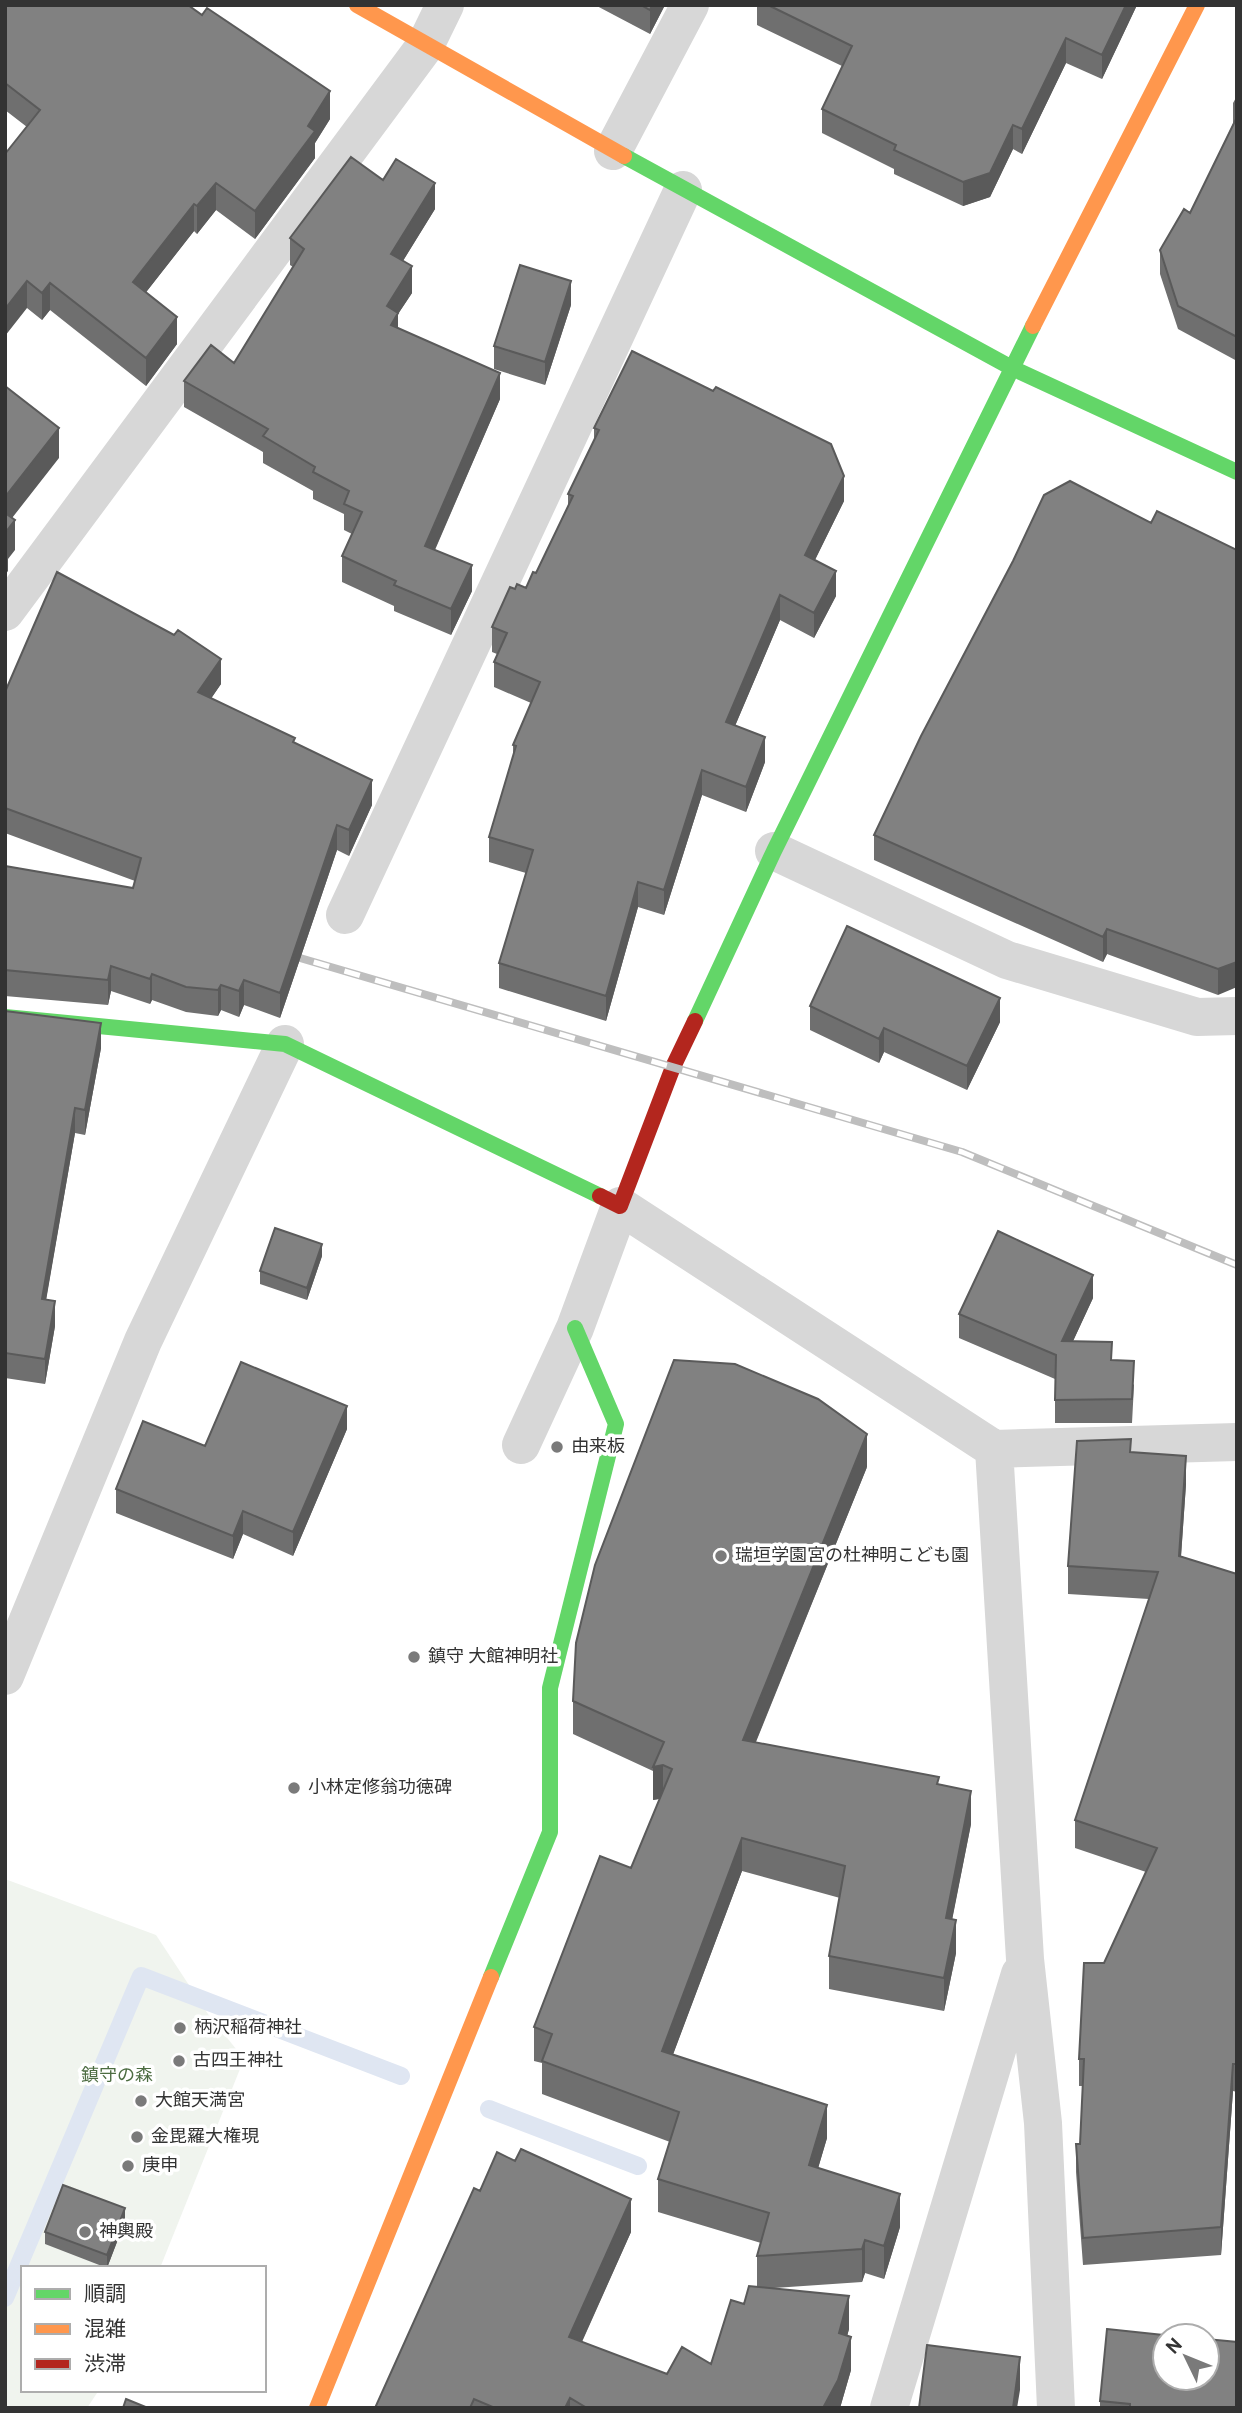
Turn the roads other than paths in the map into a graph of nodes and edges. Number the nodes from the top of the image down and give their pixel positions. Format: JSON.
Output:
{"nodes":[{"id":1,"x":357,"y":5,"type":"edge"},
{"id":2,"x":445,"y":5,"type":"edge"},
{"id":3,"x":690,"y":5,"type":"edge"},
{"id":4,"x":1197,"y":5,"type":"edge"},
{"id":5,"x":425,"y":46,"type":"junction"},
{"id":6,"x":613,"y":151,"type":"junction"},
{"id":7,"x":683,"y":190,"type":"junction"},
{"id":8,"x":1012,"y":368,"type":"junction"},
{"id":9,"x":1237,"y":472,"type":"edge"},
{"id":10,"x":5,"y":612,"type":"edge"},
{"id":11,"x":774,"y":851,"type":"junction"},
{"id":12,"x":345,"y":915,"type":"dead end"},
{"id":13,"x":1237,"y":1016,"type":"edge"},
{"id":14,"x":5,"y":1017,"type":"edge"},
{"id":15,"x":285,"y":1044,"type":"junction"},
{"id":16,"x":620,"y":1206,"type":"junction"},
{"id":17,"x":575,"y":1328,"type":"junction"},
{"id":18,"x":1237,"y":1442,"type":"edge"},
{"id":19,"x":521,"y":1445,"type":"dead end"},
{"id":20,"x":994,"y":1449,"type":"junction"},
{"id":21,"x":5,"y":1676,"type":"edge"},
{"id":22,"x":1025,"y":1959,"type":"junction"},
{"id":23,"x":317,"y":2408,"type":"edge"},
{"id":24,"x":889,"y":2408,"type":"edge"},
{"id":25,"x":1056,"y":2408,"type":"edge"}],
"edges":[{"from":1,"to":5,"type":"street"},
{"from":2,"to":5,"type":"street"},
{"from":3,"to":6,"type":"street"},
{"from":4,"to":8,"type":"street"},
{"from":5,"to":6,"type":"street"},
{"from":5,"to":10,"type":"street"},
{"from":6,"to":7,"type":"street"},
{"from":7,"to":8,"type":"street"},
{"from":7,"to":12,"type":"street"},
{"from":8,"to":9,"type":"street"},
{"from":8,"to":11,"type":"street"},
{"from":11,"to":13,"type":"street"},
{"from":11,"to":16,"type":"street"},
{"from":14,"to":15,"type":"street"},
{"from":15,"to":16,"type":"street"},
{"from":15,"to":21,"type":"street"},
{"from":16,"to":17,"type":"street"},
{"from":16,"to":20,"type":"street"},
{"from":17,"to":19,"type":"street"},
{"from":17,"to":23,"type":"street"},
{"from":18,"to":20,"type":"street"},
{"from":20,"to":22,"type":"street"},
{"from":22,"to":24,"type":"street"},
{"from":22,"to":25,"type":"street"}]}
